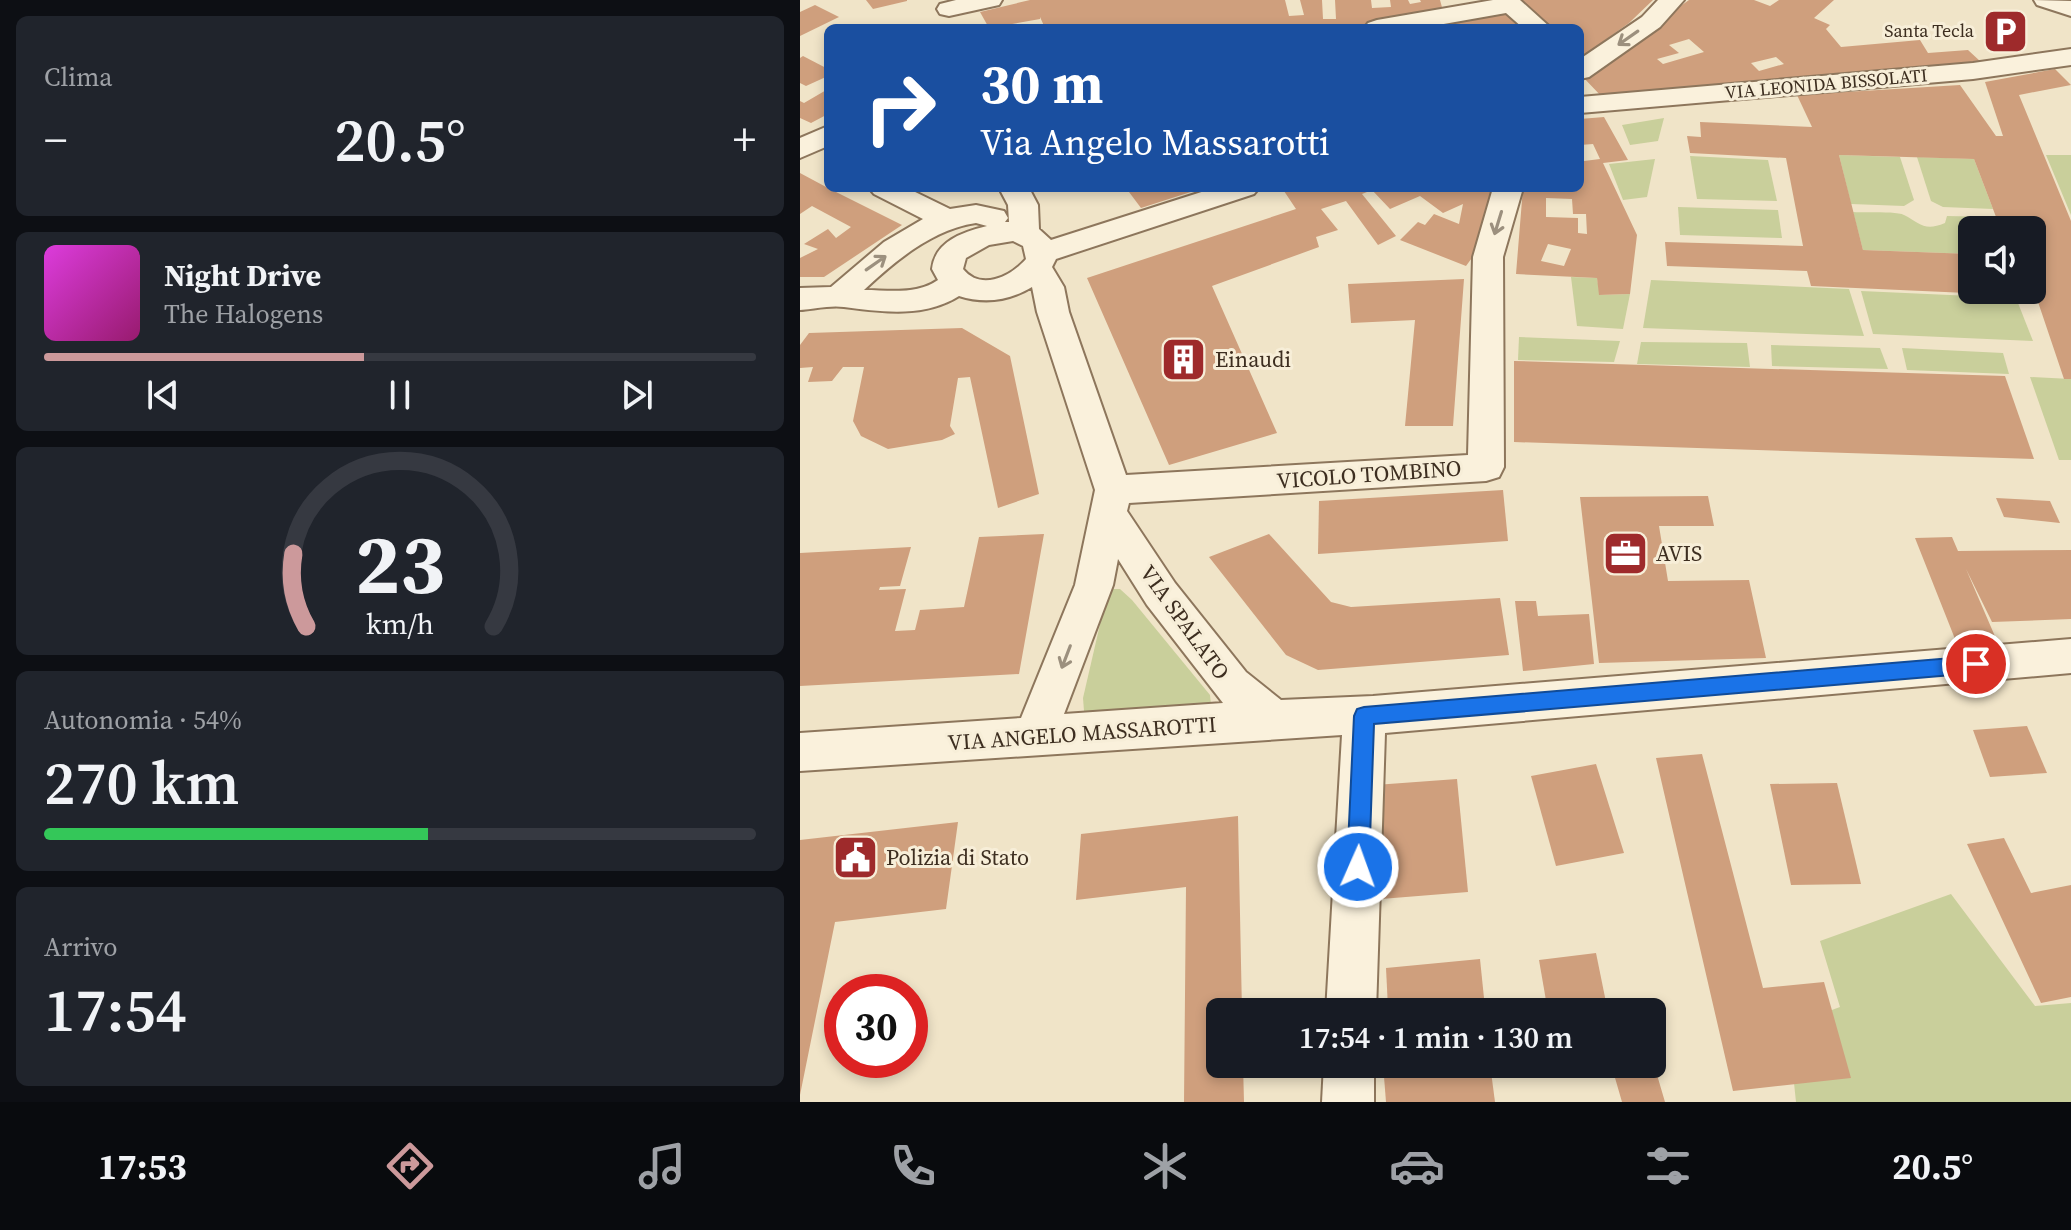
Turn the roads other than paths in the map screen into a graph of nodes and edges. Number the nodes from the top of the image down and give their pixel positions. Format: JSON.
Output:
{"nodes":[{"id":1,"x":990,"y":0,"type":"edge"},
{"id":2,"x":1672,"y":0,"type":"edge"},
{"id":3,"x":2046,"y":0,"type":"edge"},
{"id":4,"x":1508,"y":2,"type":"edge"},
{"id":5,"x":2071,"y":9,"type":"edge"},
{"id":6,"x":950,"y":12,"type":"edge"},
{"id":7,"x":1397,"y":24,"type":"edge"},
{"id":8,"x":1533,"y":24,"type":"edge"},
{"id":9,"x":2032,"y":41,"type":"dead end"},
{"id":10,"x":2067,"y":61,"type":"edge"},
{"id":11,"x":1584,"y":68,"type":"edge"},
{"id":12,"x":1584,"y":105,"type":"edge"},
{"id":13,"x":892,"y":192,"type":"edge"},
{"id":14,"x":1003,"y":192,"type":"edge"},
{"id":15,"x":1016,"y":192,"type":"edge"},
{"id":16,"x":1231,"y":192,"type":"edge"},
{"id":17,"x":1507,"y":192,"type":"edge"},
{"id":18,"x":946,"y":219,"type":"junction"},
{"id":19,"x":990,"y":226,"type":"junction"},
{"id":20,"x":1035,"y":251,"type":"junction"},
{"id":21,"x":956,"y":282,"type":"junction"},
{"id":22,"x":998,"y":289,"type":"junction"},
{"id":23,"x":849,"y":296,"type":"junction"},
{"id":24,"x":804,"y":299,"type":"edge"},
{"id":25,"x":1053,"y":312,"type":"junction"},
{"id":26,"x":1112,"y":502,"type":"junction"},
{"id":27,"x":2071,"y":656,"type":"edge"},
{"id":28,"x":1364,"y":716,"type":"junction"},
{"id":29,"x":1272,"y":718,"type":"junction"},
{"id":30,"x":1034,"y":738,"type":"junction"},
{"id":31,"x":800,"y":752,"type":"edge"},
{"id":32,"x":1352,"y":998,"type":"edge"},
{"id":33,"x":1349,"y":1078,"type":"edge"},
{"id":34,"x":1348,"y":1102,"type":"edge"}],
"edges":[{"from":1,"to":6,"type":"street"},
{"from":2,"to":11,"type":"street","one_way":true},
{"from":3,"to":5,"type":"street"},
{"from":4,"to":7,"type":"street"},
{"from":4,"to":8,"type":"street"},
{"from":9,"to":10,"type":"street"},
{"from":10,"to":12,"type":"street","name":"VIA LEONIDA BISSOLATI"},
{"from":13,"to":18,"type":"street"},
{"from":14,"to":19,"type":"street"},
{"from":15,"to":20,"type":"street","name":"VIA SPALATO"},
{"from":16,"to":20,"type":"street"},
{"from":17,"to":26,"type":"street","name":"VICOLO TOMBINO","one_way":true},
{"from":18,"to":19,"type":"street"},
{"from":23,"to":18,"type":"street","one_way":true},
{"from":19,"to":20,"type":"street"},
{"from":19,"to":21,"type":"street"},
{"from":20,"to":22,"type":"street"},
{"from":20,"to":25,"type":"street","name":"VIA SPALATO"},
{"from":21,"to":22,"type":"street"},
{"from":21,"to":23,"type":"street"},
{"from":22,"to":25,"type":"street"},
{"from":23,"to":24,"type":"street"},
{"from":25,"to":26,"type":"street","name":"VIA SPALATO"},
{"from":26,"to":29,"type":"street","name":"VIA SPALATO"},
{"from":26,"to":30,"type":"street","one_way":true},
{"from":27,"to":28,"type":"street","name":"VIA ANGELO MASSAROTTI"},
{"from":28,"to":29,"type":"street","name":"VIA ANGELO MASSAROTTI"},
{"from":28,"to":32,"type":"street"},
{"from":29,"to":30,"type":"street","name":"VIA ANGELO MASSAROTTI"},
{"from":30,"to":31,"type":"street","name":"VIA ANGELO MASSAROTTI"},
{"from":33,"to":34,"type":"street"}]}
